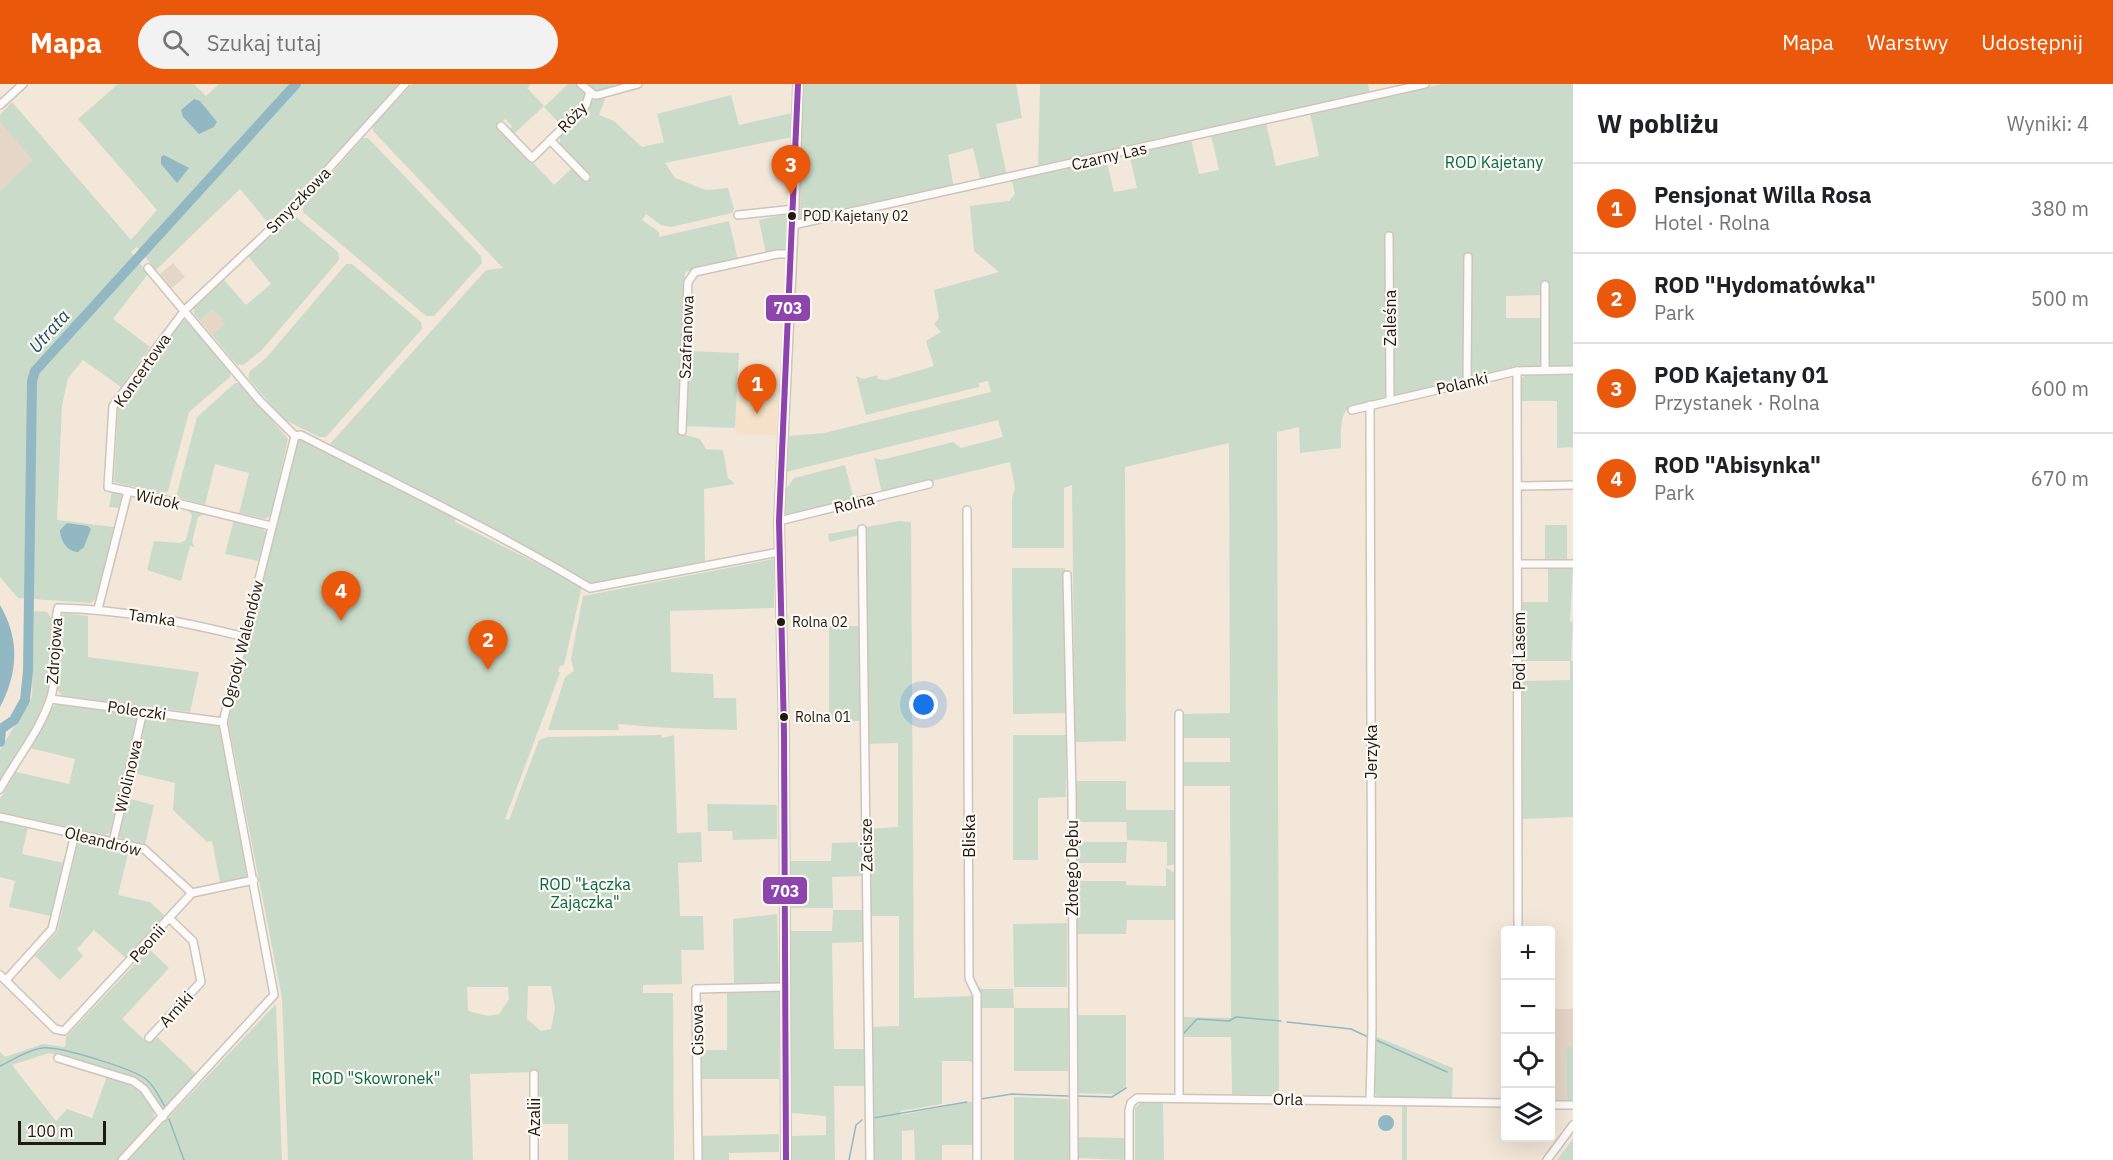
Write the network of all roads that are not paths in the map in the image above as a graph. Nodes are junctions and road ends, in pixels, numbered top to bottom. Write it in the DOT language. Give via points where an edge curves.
graph roads {
  1 [pos="23,84"];
  2 [pos="405,84"];
  3 [pos="581,84"];
  4 [pos="638,84"];
  5 [pos="798,84"];
  6 [pos="1425,84"];
  7 [pos="590,92"];
  8 [pos="0,105"];
  9 [pos="501,126"];
  10 [pos="550,140"];
  11 [pos="586,177"];
  12 [pos="794,209"];
  13 [pos="738,215"];
  14 [pos="793,225"];
  15 [pos="1389,236"];
  16 [pos="791,254"];
  17 [pos="1468,257"];
  18 [pos="148,268"];
  19 [pos="1545,285"];
  20 [pos="185,310"];
  21 [pos="1545,370"];
  22 [pos="1573,370"];
  23 [pos="1517,371"];
  24 [pos="1467,382"];
  25 [pos="1390,399"];
  26 [pos="1370,405"];
  27 [pos="1352,410"];
  28 [pos="682,431"];
  29 [pos="295,436"];
  30 [pos="929,484"];
  31 [pos="1573,485"];
  32 [pos="1518,486"];
  33 [pos="128,492"];
  34 [pos="967,510"];
  35 [pos="779,522"];
  36 [pos="271,526"];
  37 [pos="862,530"];
  38 [pos="779,552"];
  39 [pos="1519,564"];
  40 [pos="1573,564"];
  41 [pos="1067,575"];
  42 [pos="58,608"];
  43 [pos="98,609"];
  44 [pos="245,637"];
  45 [pos="51,699"];
  46 [pos="143,711"];
  47 [pos="1179,714"];
  48 [pos="223,722"];
  49 [pos="0,789"];
  50 [pos="0,817"];
  51 [pos="75,834"];
  52 [pos="112,842"];
  53 [pos="254,880"];
  54 [pos="192,893"];
  55 [pos="169,918"];
  56 [pos="1518,926"];
  57 [pos="3,977"];
  58 [pos="785,987"];
  59 [pos="149,1038"];
  60 [pos="58,1058"];
  61 [pos="534,1074"];
  62 [pos="1179,1098"];
  63 [pos="1370,1100"];
  64 [pos="1501,1103"];
  65 [pos="1555,1105"];
  66 [pos="1573,1106"];
  67 [pos="163,1117"];
  68 [pos="1573,1125"];
  69 [pos="122,1160"];
  70 [pos="534,1160"];
  71 [pos="698,1160"];
  72 [pos="786,1160"];
  73 [pos="870,1160"];
  74 [pos="977,1160"];
  75 [pos="1074,1160"];
  76 [pos="1130,1160"];
  77 [pos="1547,1160"];
  1 -- 8 [label="street"];
  2 -- 20 [label="street, Smyczkowa" via="293,208"];
  3 -- 7 [label="street"];
  4 -- 7 [label="street" via="598,95"];
  5 -- 12 [label="street"];
  6 -- 14 [label="street, Czarny Las"];
  7 -- 10 [label="street, Róży" via="586,105"];
  9 -- 10 [label="street, Róży" via="532,158"];
  10 -- 11 [label="street, Róży"];
  12 -- 13 [label="street"];
  12 -- 14 [label="street"];
  14 -- 16 [label="street"];
  15 -- 25 [label="street, Zaleśna"];
  16 -- 28 [label="street, Szafranowa" via="695,272 691,277"];
  16 -- 35 [label="street"];
  17 -- 24 [label="street"];
  18 -- 20 [label="street"];
  19 -- 21 [label="street"];
  20 -- 29 [label="street"];
  20 -- 33 [label="street, Koncertowa" via="113,406 108,487"];
  21 -- 22 [label="street, Polanki"];
  21 -- 23 [label="street, Polanki"];
  23 -- 24 [label="street, Polanki"];
  23 -- 32 [label="street, Pod Lasem"];
  24 -- 25 [label="street, Polanki"];
  25 -- 26 [label="street, Polanki"];
  26 -- 27 [label="street, Polanki"];
  26 -- 63 [label="street, Jerzyka"];
  29 -- 36 [label="street, Ogrody Walendów"];
  29 -- 38 [label="street" via="301,435 470,521 590,588"];
  30 -- 35 [label="street, Rolna"];
  31 -- 32 [label="street"];
  32 -- 39 [label="street, Pod Lasem"];
  33 -- 36 [label="street, Widok"];
  33 -- 43 [label="street, Widok"];
  34 -- 74 [label="street, Bliska" via="969,978 976,995"];
  35 -- 38 [label="street"];
  36 -- 44 [label="street, Ogrody Walendów"];
  37 -- 73 [label="street, Zacisze"];
  38 -- 58 [label="street"];
  39 -- 40 [label="street"];
  39 -- 56 [label="street, Pod Lasem"];
  41 -- 75 [label="street, Złotego Dębu"];
  42 -- 43 [label="street, Tamka"];
  42 -- 45 [label="street, Zdrojowa"];
  43 -- 44 [label="street, Tamka" via="173,619"];
  44 -- 48 [label="street, Ogrody Walendów"];
  45 -- 46 [label="street, Poleczki"];
  45 -- 49 [label="street, Zdrojowa"];
  46 -- 48 [label="street, Poleczki"];
  46 -- 52 [label="street, Wiolinowa"];
  47 -- 62 [label="street"];
  48 -- 53 [label="street, Ogrody Walendów"];
  50 -- 51 [label="street, Oleandrów"];
  51 -- 52 [label="street, Oleandrów"];
  51 -- 57 [label="street" via="52,929"];
  52 -- 54 [label="street, Oleandrów" via="144,849"];
  53 -- 54 [label="street"];
  53 -- 67 [label="street, Ogrody Walendów" via="274,995"];
  54 -- 55 [label="street, Peonii"];
  55 -- 57 [label="street, Peonii" via="68,1029 55,1029"];
  55 -- 59 [label="street, Arniki" via="193,941 201,982"];
  58 -- 71 [label="street, Cisowa" via="696,989"];
  58 -- 72 [label="street"];
  60 -- 67 [label="street" via="133,1080"];
  61 -- 70 [label="street, Azalii"];
  62 -- 63 [label="street, Orla"];
  62 -- 76 [label="street, Orla" via="1137,1098 1131,1103"];
  63 -- 64 [label="street, Orla"];
  65 -- 66 [label="street"];
  67 -- 69 [label="street, Ogrody Walendów"];
  68 -- 77 [label="street"];
}
